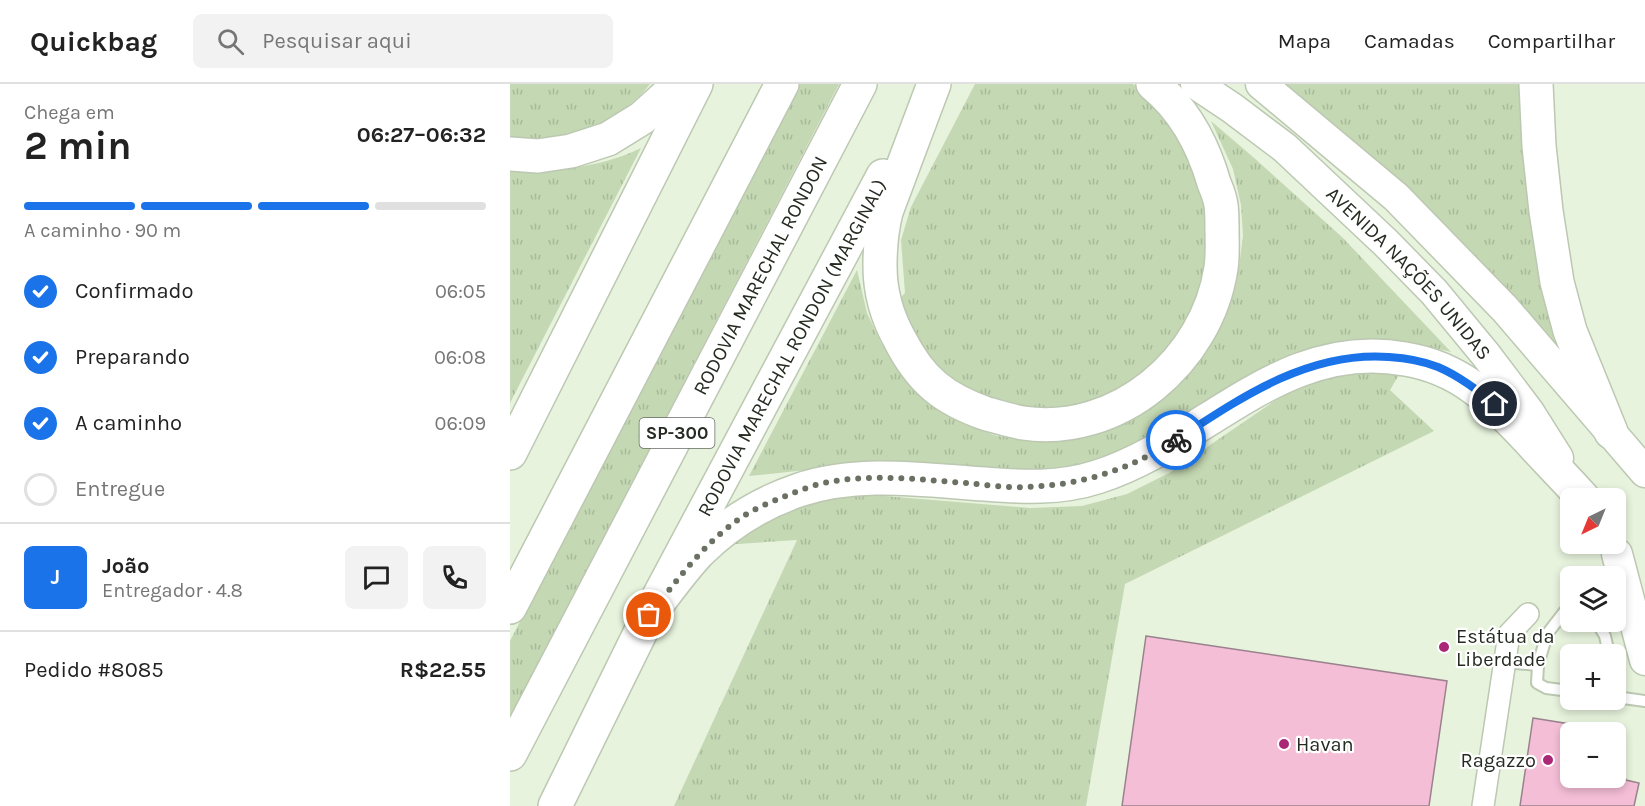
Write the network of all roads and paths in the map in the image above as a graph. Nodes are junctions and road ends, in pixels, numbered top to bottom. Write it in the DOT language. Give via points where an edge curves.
graph roads {
  1 [pos="678,84"];
  2 [pos="696,84"];
  3 [pos="782,84"];
  4 [pos="860,84"];
  5 [pos="933,84"];
  6 [pos="1153,84"];
  7 [pos="1196,84"];
  8 [pos="1261,84"];
  9 [pos="1536,84"];
  10 [pos="510,153"];
  11 [pos="1611,432"];
  12 [pos="510,453"];
  13 [pos="1645,472"];
  14 [pos="1574,488"];
  15 [pos="1577,488"];
  16 [pos="1615,554"];
  17 [pos="1617,554"];
  18 [pos="510,606"];
  19 [pos="1645,609"];
  20 [pos="1528,614"];
  21 [pos="649,615"];
  22 [pos="1560,617"];
  23 [pos="1645,660"];
  24 [pos="1505,662"];
  25 [pos="1538,664"];
  26 [pos="1560,690"];
  27 [pos="1626,697"];
  28 [pos="1645,701"];
  29 [pos="510,754"];
  30 [pos="555,806"];
  31 [pos="1483,806"];
  1 -- 10 [label="highway" via="642,118 608,139 538,156"];
  2 -- 12 [label="highway"];
  3 -- 18 [label="highway, SP-300"];
  4 -- 29 [label="highway, RODOVIA MARECHAL RONDON / SP-300"];
  5 -- 6 [label="highway" via="886,214 880,265 886,311 908,357 922,376 944,394 997,417 1051,424 1103,415 1152,387 1192,343 1216,289 1223,249 1221,206 1208,159 1197,135"];
  5 -- 21 [label="highway, RODOVIA MARECHAL RONDON (MARGINAL)"];
  7 -- 15 [label="main road, AVENIDA NAÇÕES UNIDAS" via="1285,148 1434,292 1528,412"];
  8 -- 11 [label="main road, AVENIDA NAÇÕES UNIDAS" via="1396,197 1505,309"];
  9 -- 11 [label="highway" via="1539,146 1557,282 1570,332"];
  11 -- 13 [label="main road, AVENIDA NAÇÕES UNIDAS"];
  14 -- 21 [label="highway" via="1495,404 1466,382 1437,367 1405,358 1336,360 1301,369 1264,386 1173,442 1095,478 1024,487 871,477 799,490 740,518 717,537 699,553"];
  16 -- 23 [label="main road"];
  17 -- 19 [label="main road"];
  20 -- 24 [label="street" via="1509,634"];
  21 -- 30 [label="highway, RODOVIA MARECHAL RONDON (MARGINAL)"];
  22 -- 25 [label="lane" via="1547,634"];
  24 -- 25 [label="lane"];
  24 -- 31 [label="street"];
  25 -- 26 [label="lane" via="1537,682"];
  27 -- 28 [label="lane"];
}
